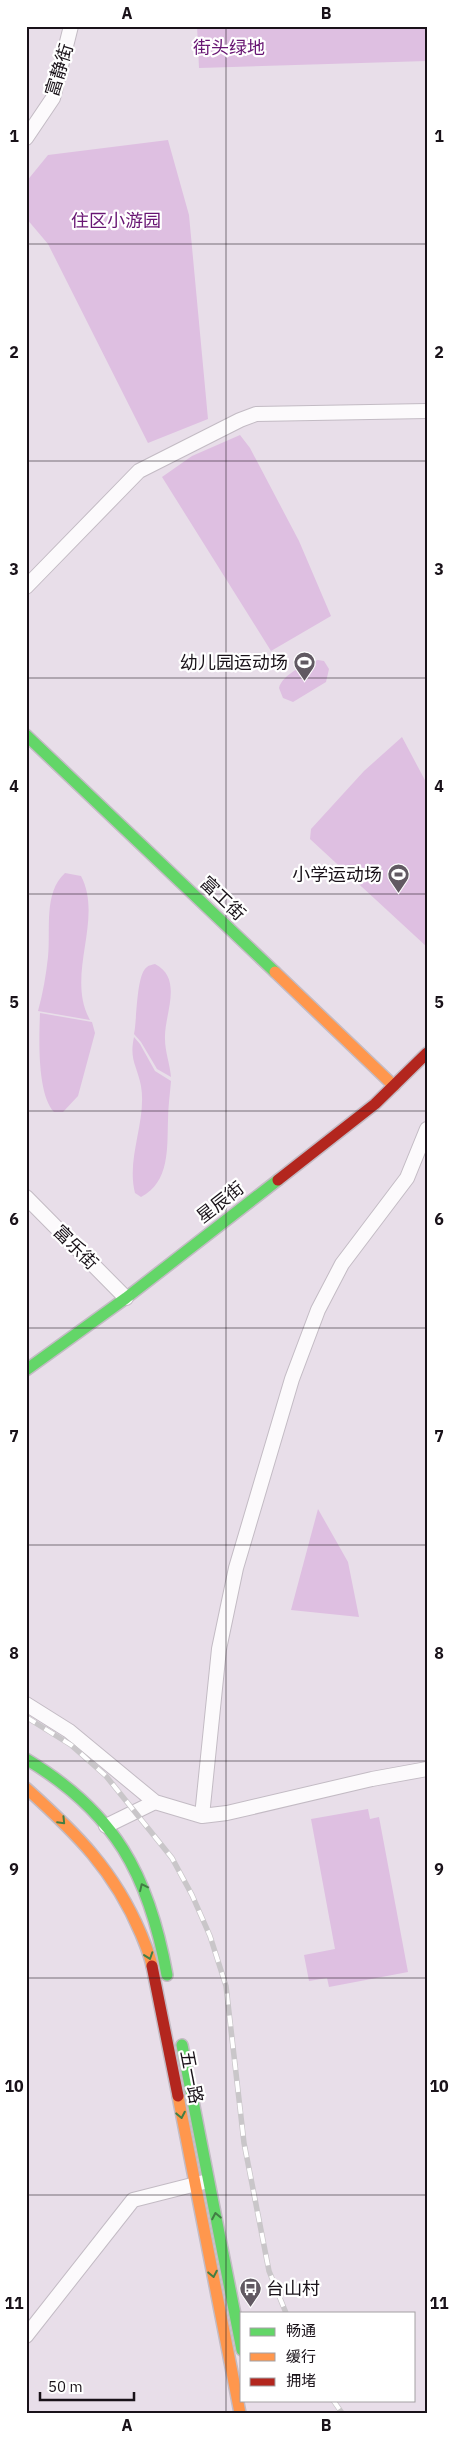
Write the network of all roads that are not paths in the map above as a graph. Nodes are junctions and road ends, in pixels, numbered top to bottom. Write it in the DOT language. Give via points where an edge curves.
graph roads {
  1 [pos="71,26"];
  2 [pos="26,138"];
  3 [pos="427,411"];
  4 [pos="26,587"];
  5 [pos="29,744"];
  6 [pos="427,1053"];
  7 [pos="394,1086"];
  8 [pos="427,1129"];
  9 [pos="26,1197"];
  10 [pos="126,1298"];
  11 [pos="26,1370"];
  12 [pos="26,1704"];
  13 [pos="26,1759"];
  14 [pos="427,1769"];
  15 [pos="26,1788"];
  16 [pos="155,1802"];
  17 [pos="202,1816"];
  18 [pos="106,1826"];
  19 [pos="170,1985"];
  20 [pos="180,2034"];
  21 [pos="209,2180"];
  22 [pos="195,2184"];
  23 [pos="26,2336"];
  24 [pos="240,2340"];
  25 [pos="240,2413"];
  1 -- 2 [label="street, 富静街" via="53,98"];
  3 -- 4 [label="street" via="256,414 240,420 139,471"];
  5 -- 7 [label="main road, 富工街"];
  6 -- 7 [label="main road, 星辰街"];
  7 -- 10 [label="main road, 星辰街"];
  8 -- 17 [label="street" via="407,1178 342,1264 318,1310 292,1379 236,1568 219,1649"];
  9 -- 10 [label="street, 富乐街"];
  10 -- 11 [label="main road, 星辰街"];
  12 -- 16 [label="street" via="68,1731"];
  13 -- 18 [label="main road" via="73,1789"];
  14 -- 17 [label="street"];
  15 -- 22 [label="main road, 五一路, one-way" via="63,1821 106,1868 133,1915 151,1959"];
  16 -- 17 [label="street"];
  16 -- 18 [label="street"];
  19 -- 18 [label="main road, one-way" via="145,1889"];
  20 -- 21 [label="main road, 五一路"];
  21 -- 22 [label="street"];
  24 -- 21 [label="main road, 五一路, one-way"];
  22 -- 23 [label="street" via="133,2200"];
  22 -- 25 [label="main road, 五一路, one-way"];
}
